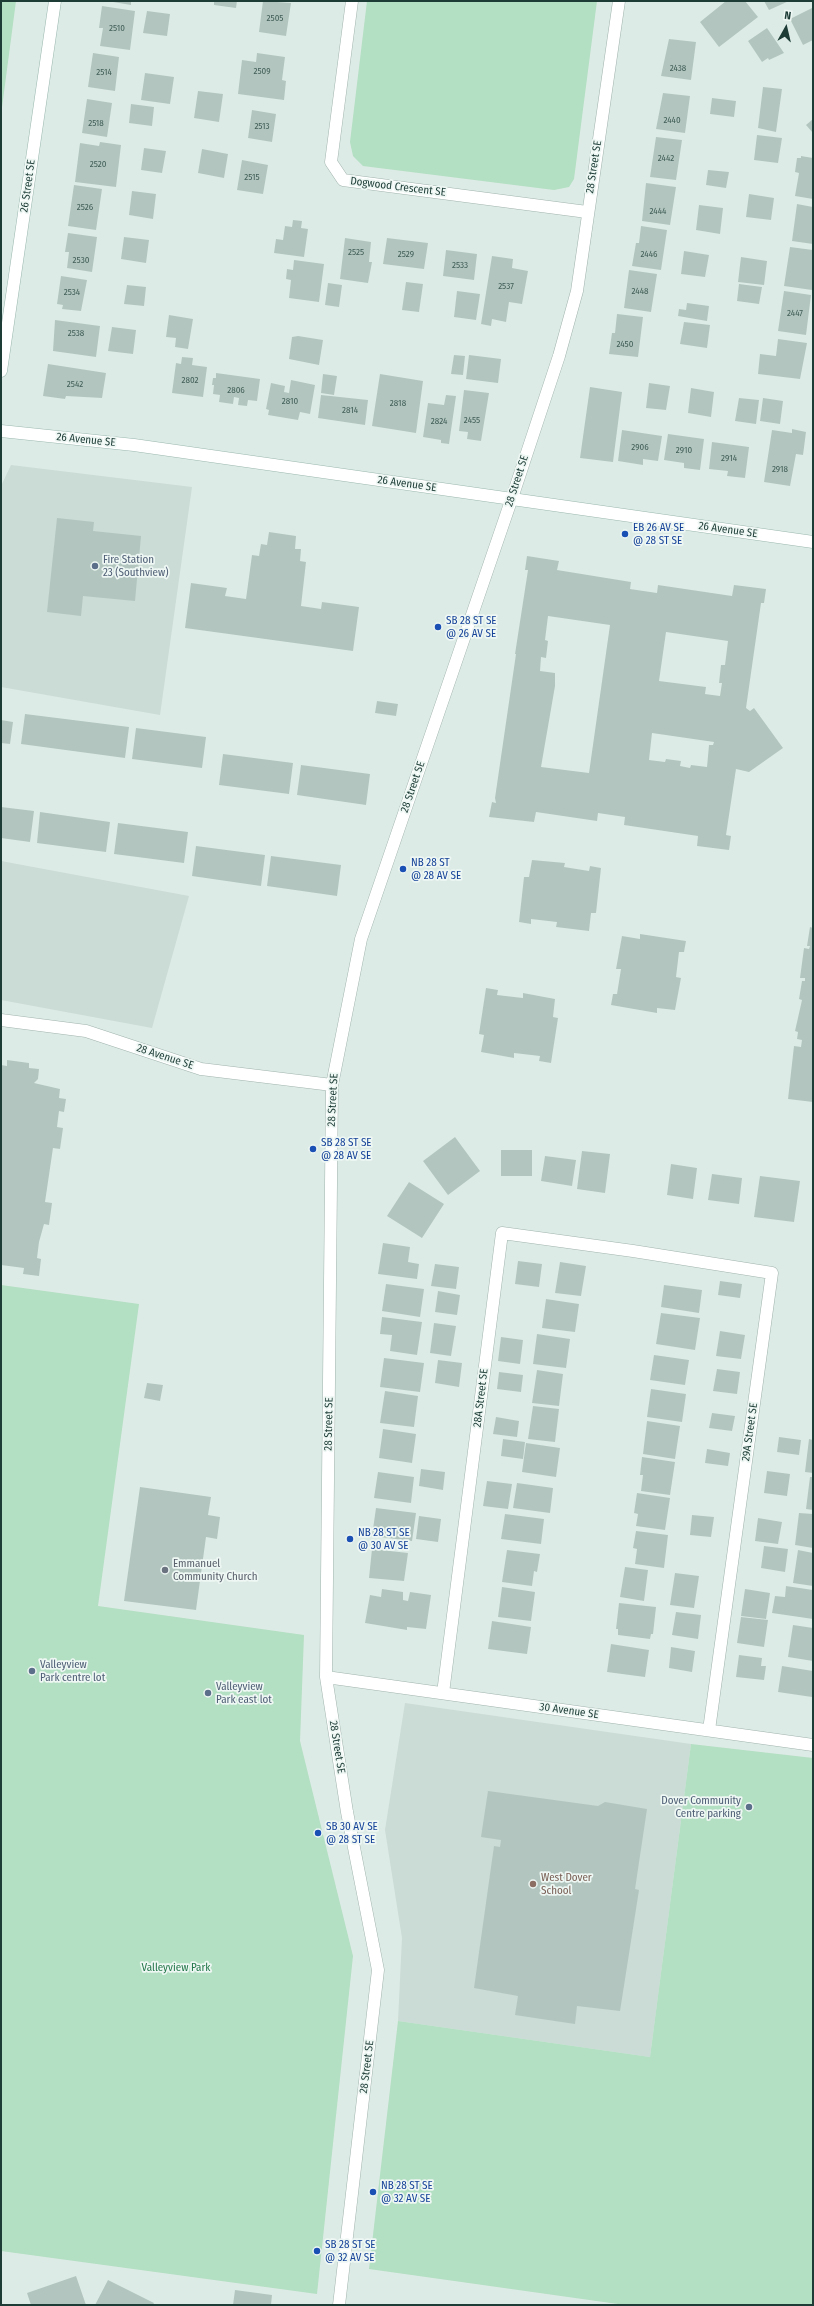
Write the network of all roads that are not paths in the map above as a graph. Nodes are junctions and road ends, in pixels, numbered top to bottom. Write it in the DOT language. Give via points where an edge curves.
graph roads {
  1 [pos="55,1"];
  2 [pos="352,1"];
  3 [pos="619,1"];
  4 [pos="587,212"];
  5 [pos="1,371"];
  6 [pos="1,431"];
  7 [pos="512,498"];
  8 [pos="813,542"];
  9 [pos="1,1020"];
  10 [pos="332,1085"];
  11 [pos="633,1251"];
  12 [pos="326,1677"];
  13 [pos="443,1693"];
  14 [pos="709,1730"];
  15 [pos="813,1745"];
  16 [pos="339,2305"];
  1 -- 5 [label="street, 26 Street SE"];
  2 -- 4 [label="street, Dogwood Crescent SE" via="332,162 343,180"];
  3 -- 4 [label="street, 28 Street SE"];
  4 -- 7 [label="street, 28 Street SE" via="577,291 559,356"];
  6 -- 7 [label="street, 26 Avenue SE" via="134,445"];
  7 -- 8 [label="street, 26 Avenue SE"];
  7 -- 10 [label="street, 28 Street SE" via="361,939"];
  9 -- 10 [label="street, 28 Avenue SE" via="86,1031 201,1069"];
  10 -- 12 [label="street, 28 Street SE"];
  11 -- 13 [label="street, 28A Street SE" via="502,1233"];
  11 -- 14 [label="street, 29A Street SE" via="772,1273"];
  12 -- 13 [label="street, 30 Avenue SE"];
  12 -- 16 [label="street, 28 Street SE" via="347,1812 378,1970"];
  13 -- 14 [label="street, 30 Avenue SE"];
  14 -- 15 [label="street, 30 Avenue SE"];
}
